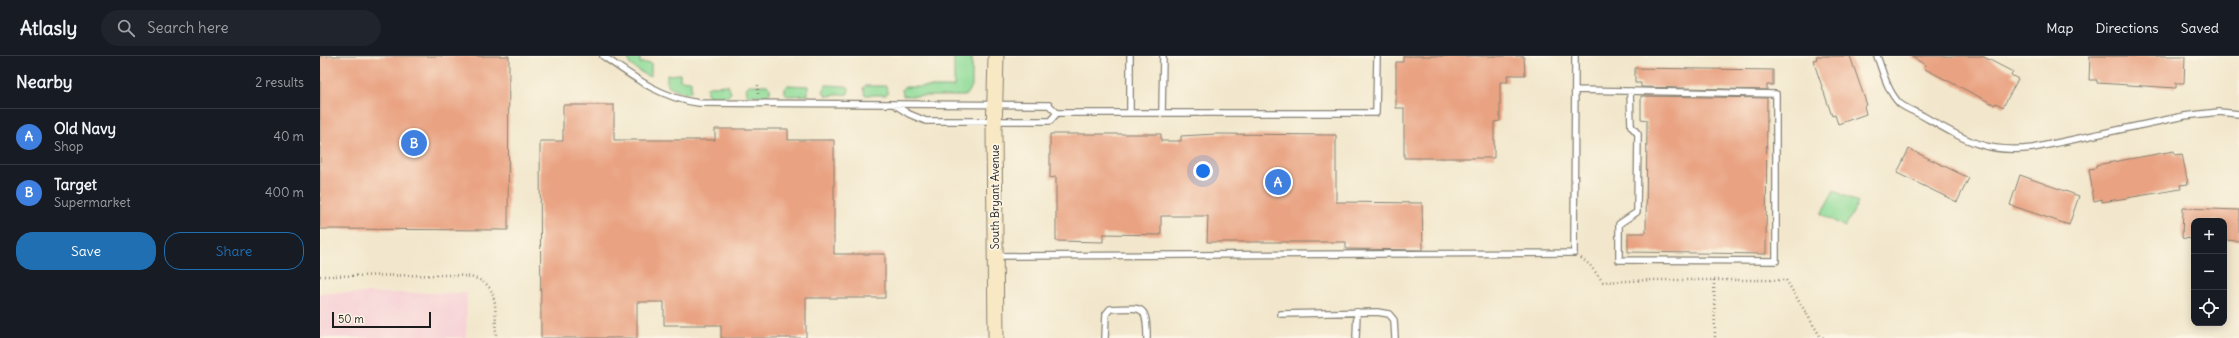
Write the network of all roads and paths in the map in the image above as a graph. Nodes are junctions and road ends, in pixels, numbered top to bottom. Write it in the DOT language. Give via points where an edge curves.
graph roads {
  1 [pos="602,56"];
  2 [pos="996,56"];
  3 [pos="1130,56"];
  4 [pos="1163,56"];
  5 [pos="1377,56"];
  6 [pos="1575,56"];
  7 [pos="1877,56"];
  8 [pos="758,85"];
  9 [pos="1576,90"];
  10 [pos="1630,91"];
  11 [pos="758,96"];
  12 [pos="895,105"];
  13 [pos="996,113"];
  14 [pos="1057,113"];
  15 [pos="1130,113"];
  16 [pos="1162,113"];
  17 [pos="2239,114"];
  18 [pos="1574,253"];
  19 [pos="995,256"];
  20 [pos="320,276"];
  21 [pos="1714,280"];
  22 [pos="1357,312"];
  23 [pos="1281,314"];
  24 [pos="496,338"];
  25 [pos="996,338"];
  26 [pos="1105,338"];
  27 [pos="1147,338"];
  28 [pos="1356,338"];
  29 [pos="1395,338"];
  30 [pos="1714,338"];
  31 [pos="1824,338"];
  1 -- 12 [label="lane" via="645,85 680,101 707,104"];
  2 -- 13 [label="main road, South Bryant Avenue"];
  3 -- 15 [label="lane"];
  4 -- 16 [label="lane"];
  5 -- 16 [label="lane" via="1376,113"];
  6 -- 9 [label="lane"];
  7 -- 17 [label="lane" via="1888,89 1900,104 1968,142 1991,148 2019,150 2184,116 2219,112"];
  8 -- 11 [label="path"];
  9 -- 10 [label="lane"];
  9 -- 18 [label="lane"];
  10 -- 10 [label="lane" via="1776,94 1776,261 1619,260 1619,224 1637,212 1638,134 1631,126"];
  12 -- 13 [label="lane"];
  12 -- 13 [label="lane" via="926,121"];
  13 -- 14 [label="lane" via="1049,105"];
  13 -- 14 [label="lane" via="1050,121"];
  13 -- 19 [label="main road, South Bryant Avenue"];
  14 -- 15 [label="lane"];
  15 -- 16 [label="lane"];
  18 -- 19 [label="lane"];
  18 -- 21 [label="path" via="1590,265 1603,282"];
  19 -- 25 [label="main road, South Bryant Avenue"];
  20 -- 24 [label="path" via="448,274 479,278 494,297"];
  21 -- 30 [label="path"];
  21 -- 31 [label="path" via="1786,280 1820,336"];
  22 -- 23 [label="lane"];
  22 -- 28 [label="lane"];
  22 -- 29 [label="lane" via="1389,314 1394,320"];
  26 -- 27 [label="lane" via="1106,314 1110,309 1139,308 1147,318"];
}
